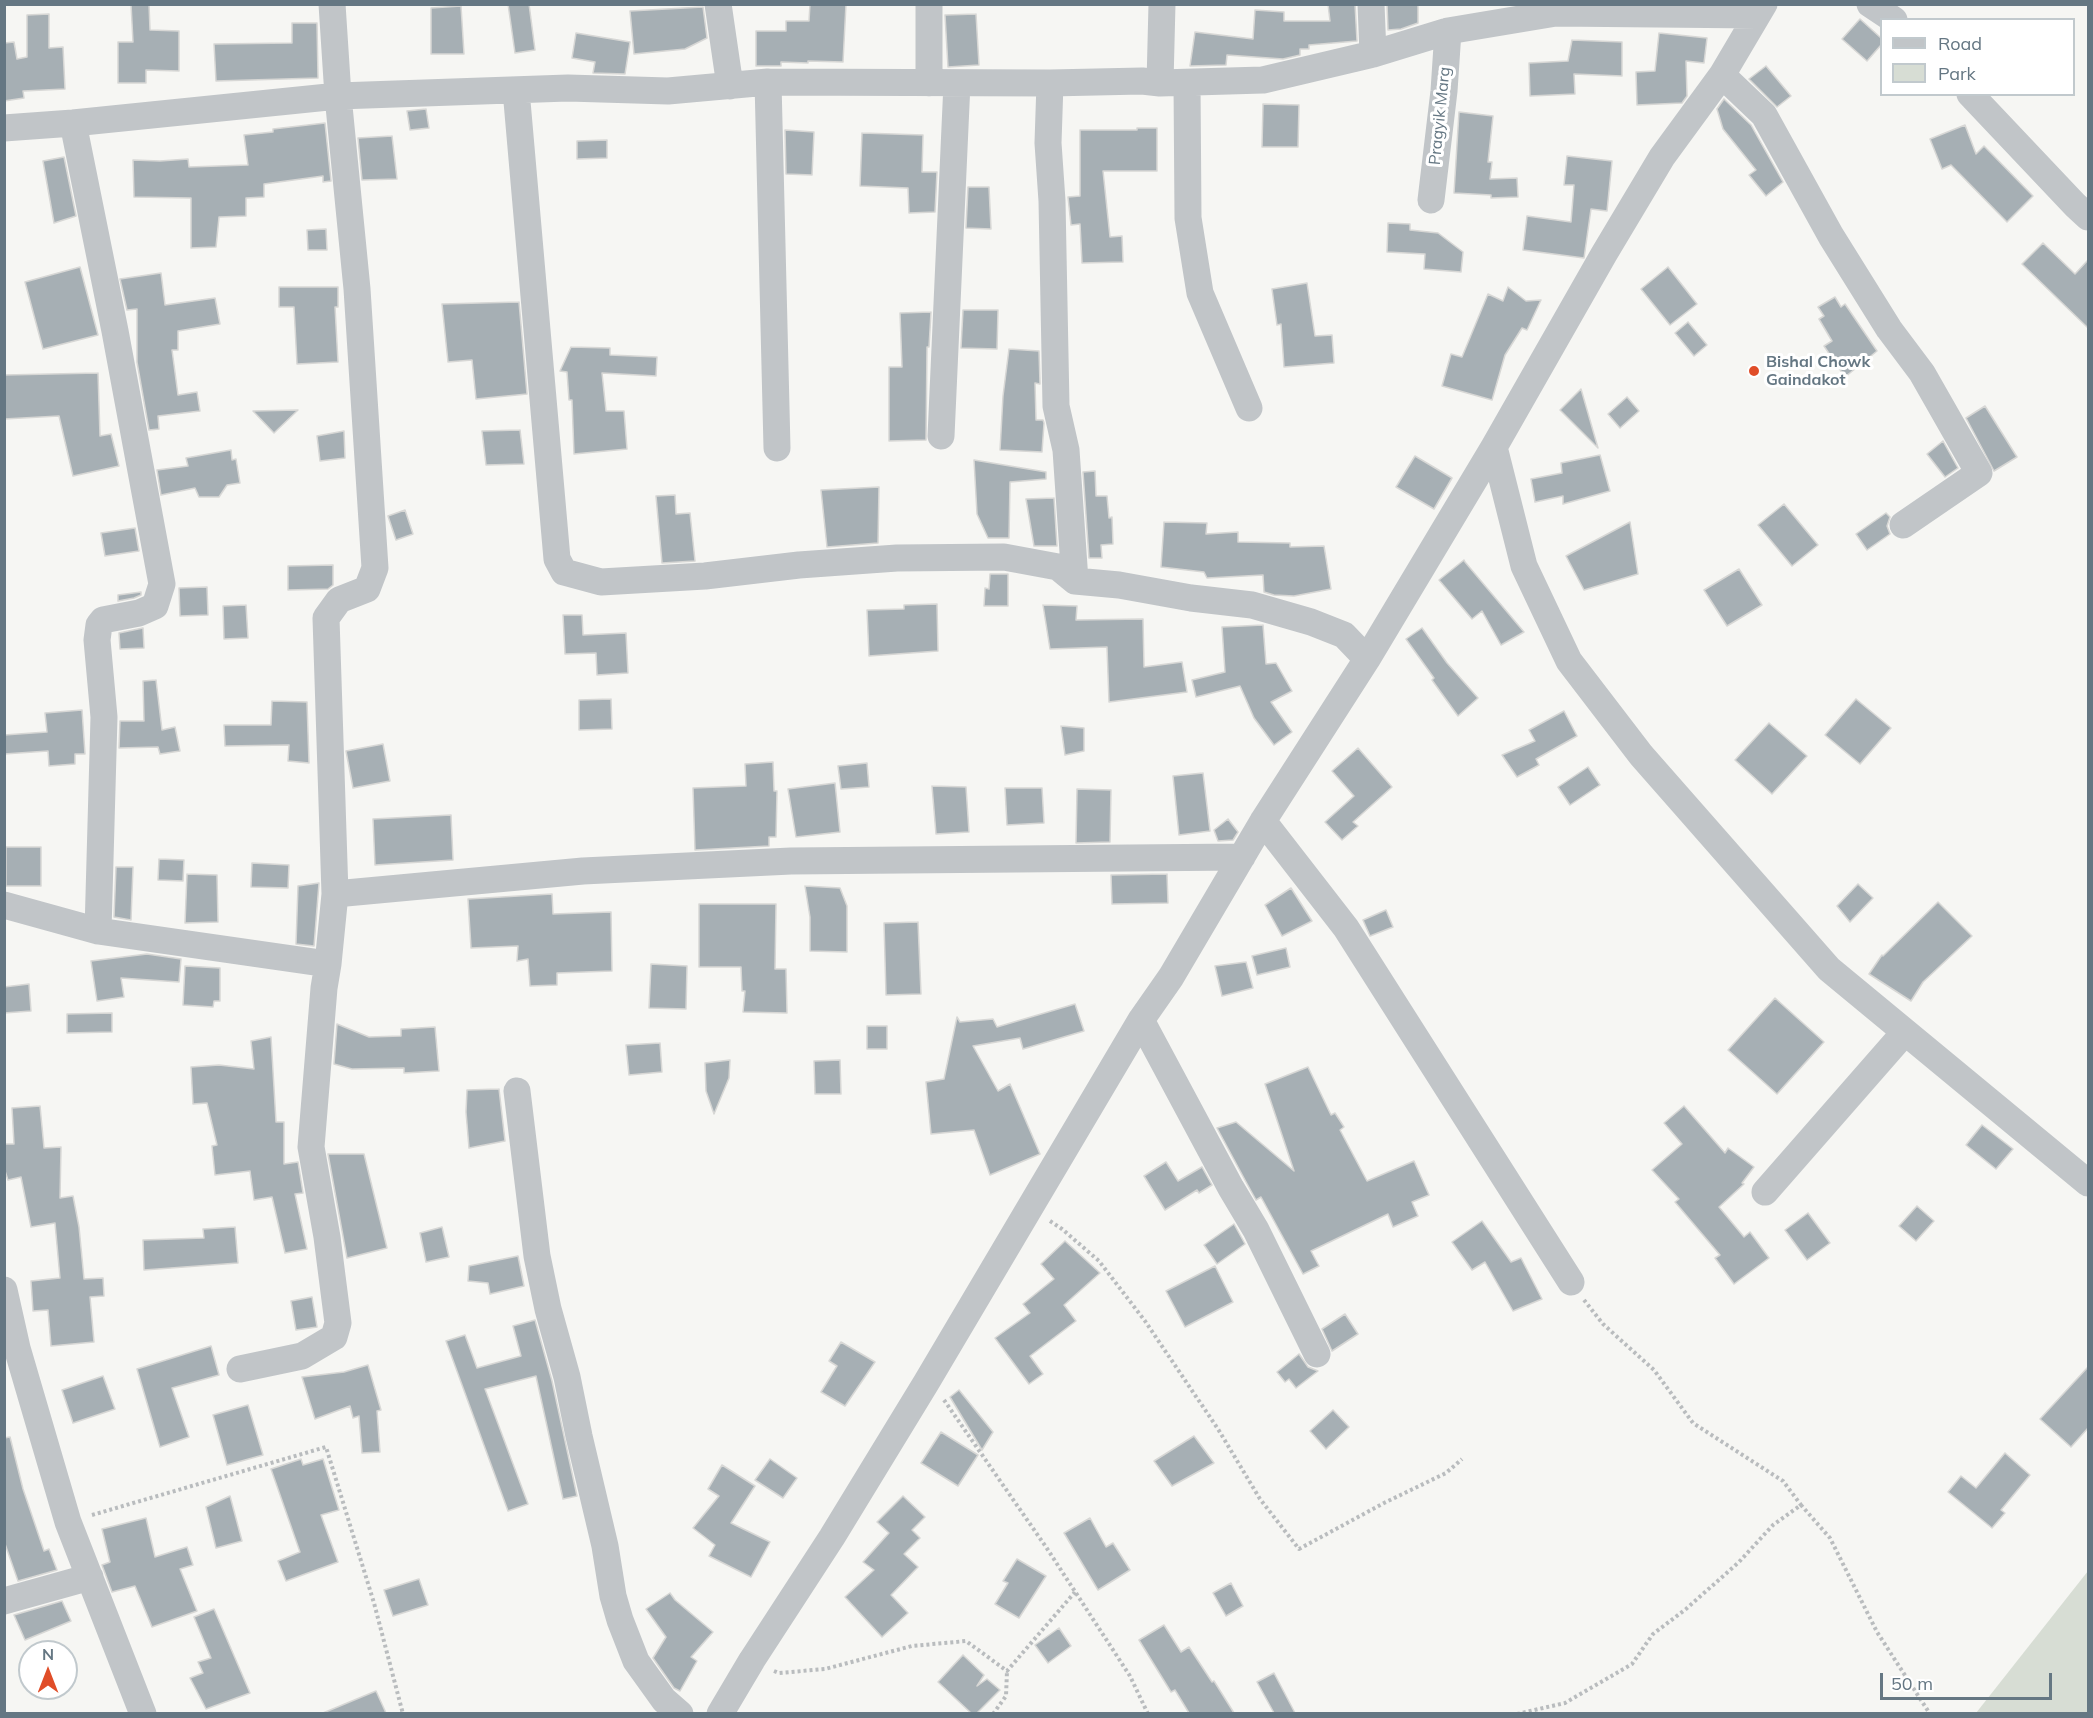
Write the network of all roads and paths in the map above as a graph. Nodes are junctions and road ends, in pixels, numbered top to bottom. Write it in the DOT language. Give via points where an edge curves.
graph roads {
  1 [pos="332,4"];
  2 [pos="718,4"];
  3 [pos="929,4"];
  4 [pos="1162,4"];
  5 [pos="1371,4"];
  6 [pos="1870,4"];
  7 [pos="1761,10"];
  8 [pos="1891,18"];
  9 [pos="1448,31"];
  10 [pos="1373,54"];
  11 [pos="1722,75"];
  12 [pos="768,82"];
  13 [pos="929,83"];
  14 [pos="957,83"];
  15 [pos="1050,83"];
  16 [pos="1160,83"];
  17 [pos="1187,83"];
  18 [pos="730,86"];
  19 [pos="516,90"];
  20 [pos="338,96"];
  21 [pos="1972,96"];
  22 [pos="73,123"];
  23 [pos="4,128"];
  24 [pos="1431,200"];
  25 [pos="2088,217"];
  26 [pos="1249,408"];
  27 [pos="941,436"];
  28 [pos="1494,447"];
  29 [pos="777,448"];
  30 [pos="1903,525"];
  31 [pos="1075,581"];
  32 [pos="1367,659"];
  33 [pos="1263,821"];
  34 [pos="1242,857"];
  35 [pos="334,894"];
  36 [pos="4,905"];
  37 [pos="98,931"];
  38 [pos="328,964"];
  39 [pos="1142,1020"];
  40 [pos="1905,1032"];
  41 [pos="517,1091"];
  42 [pos="2088,1183"];
  43 [pos="1765,1192"];
  44 [pos="1029,1208"];
  45 [pos="1571,1282"];
  46 [pos="4,1290"];
  47 [pos="1317,1354"];
  48 [pos="240,1369"];
  49 [pos="926,1383"];
  50 [pos="1462,1459"];
  51 [pos="1801,1505"];
  52 [pos="68,1522"];
  53 [pos="90,1577"];
  54 [pos="1075,1592"];
  55 [pos="4,1601"];
  56 [pos="752,1660"];
  57 [pos="1007,1671"];
  58 [pos="670,1709"];
  59 [pos="143,1713"];
  60 [pos="403,1713"];
  61 [pos="720,1713"];
  62 [pos="993,1713"];
  63 [pos="1148,1713"];
  64 [pos="1517,1713"];
  65 [pos="1930,1713"];
  1 -- 20 [label="street"];
  2 -- 18 [label="street"];
  3 -- 13 [label="street"];
  4 -- 16 [label="street"];
  5 -- 10 [label="street"];
  6 -- 8 [label="street"];
  7 -- 9 [label="street" via="1556,13"];
  7 -- 11 [label="street"];
  9 -- 10 [label="street"];
  9 -- 24 [label="street, Pragyik Marg"];
  10 -- 17 [label="street" via="1263,80"];
  11 -- 28 [label="street" via="1662,157"];
  11 -- 30 [label="street" via="1764,115 1831,236 1889,329 1922,373 1979,473"];
  12 -- 13 [label="street"];
  12 -- 18 [label="street"];
  12 -- 29 [label="street"];
  13 -- 14 [label="street"];
  14 -- 15 [label="street"];
  14 -- 27 [label="street"];
  15 -- 16 [label="street"];
  15 -- 31 [label="street" via="1048,143 1056,406 1066,450"];
  16 -- 17 [label="street"];
  17 -- 26 [label="street" via="1188,218 1200,293"];
  18 -- 19 [label="street" via="668,91"];
  19 -- 20 [label="street"];
  19 -- 31 [label="street" via="557,559 564,572 601,582 960,556 1004,557 1058,567"];
  20 -- 22 [label="street"];
  20 -- 35 [label="street" via="357,289 375,568 367,588 339,600 326,618"];
  21 -- 25 [label="street"];
  22 -- 23 [label="street"];
  22 -- 37 [label="street" via="162,584 154,606 103,620 99,625 105,717"];
  28 -- 32 [label="street"];
  28 -- 40 [label="street" via="1524,566 1569,661 1641,755 1829,969"];
  31 -- 32 [label="street" via="1252,605 1344,635"];
  32 -- 33 [label="street"];
  33 -- 34 [label="street"];
  33 -- 45 [label="street" via="1346,928"];
  34 -- 35 [label="street" via="791,861 583,871"];
  34 -- 39 [label="street"];
  35 -- 38 [label="street"];
  36 -- 37 [label="street"];
  37 -- 38 [label="street"];
  38 -- 48 [label="street" via="311,1147 338,1323 334,1337 302,1356"];
  39 -- 44 [label="street"];
  39 -- 47 [label="street" via="1256,1230"];
  40 -- 42 [label="street"];
  40 -- 43 [label="street"];
  41 -- 58 [label="street" via="539,1266 605,1546 613,1596 636,1661"];
  44 -- 49 [label="street"];
  44 -- 50 [label="path" via="1062,1229 1099,1261 1176,1363 1260,1499 1299,1549 1446,1473"];
  45 -- 51 [label="path" via="1603,1324 1654,1370 1693,1423 1783,1481"];
  46 -- 52 [label="street"];
  49 -- 54 [label="path" via="942,1398"];
  49 -- 56 [label="street"];
  51 -- 64 [label="path" via="1773,1525 1686,1610 1653,1634 1632,1664 1565,1703"];
  51 -- 65 [label="path" via="1830,1538 1877,1632"];
  52 -- 53 [label="street"];
  52 -- 60 [label="path" via="326,1447"];
  53 -- 55 [label="street"];
  53 -- 59 [label="street"];
  54 -- 57 [label="path"];
  54 -- 63 [label="path" via="1130,1676"];
  56 -- 57 [label="path" via="779,1673 825,1669 912,1646 966,1641"];
  56 -- 61 [label="street"];
  57 -- 62 [label="path" via="1006,1696"];
}
